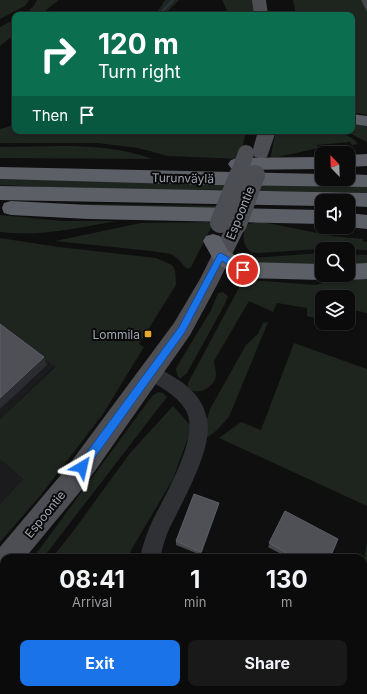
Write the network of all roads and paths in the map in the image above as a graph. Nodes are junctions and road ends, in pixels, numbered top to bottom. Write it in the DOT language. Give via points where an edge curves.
graph roads {
  1 [pos="259,0"];
  2 [pos="269,12"];
  3 [pos="355,119"];
  4 [pos="367,121"];
  5 [pos="252,134"];
  6 [pos="265,134"];
  7 [pos="254,153"];
  8 [pos="367,160"];
  9 [pos="355,161"];
  10 [pos="315,163"];
  11 [pos="0,164"];
  12 [pos="0,173"];
  13 [pos="367,181"];
  14 [pos="0,193"];
  15 [pos="367,200"];
  16 [pos="0,207"];
  17 [pos="315,217"];
  18 [pos="355,221"];
  19 [pos="367,222"];
  20 [pos="223,236"];
  21 [pos="367,271"];
  22 [pos="315,272"];
  23 [pos="355,272"];
  24 [pos="150,372"];
  25 [pos="11,554"];
  26 [pos="151,554"];
  1 -- 2 [label="main road"];
  3 -- 4 [label="highway"];
  5 -- 7 [label="main road, Espoontie"];
  6 -- 7 [label="main road, Espoontie"];
  7 -- 20 [label="main road, Espoontie, bridge" via="251,187"];
  8 -- 9 [label="highway"];
  10 -- 11 [label="highway"];
  12 -- 13 [label="highway, Turunväylä"];
  14 -- 15 [label="highway, Turunväylä"];
  16 -- 17 [label="highway"];
  18 -- 19 [label="highway"];
  20 -- 22 [label="highway" via="243,270"];
  20 -- 24 [label="main road, Espoontie" via="182,329"];
  21 -- 23 [label="highway"];
  24 -- 25 [label="main road, Espoontie" via="74,479"];
  24 -- 26 [label="street" via="180,392 195,407 199,418 194,454 157,535"];
}
